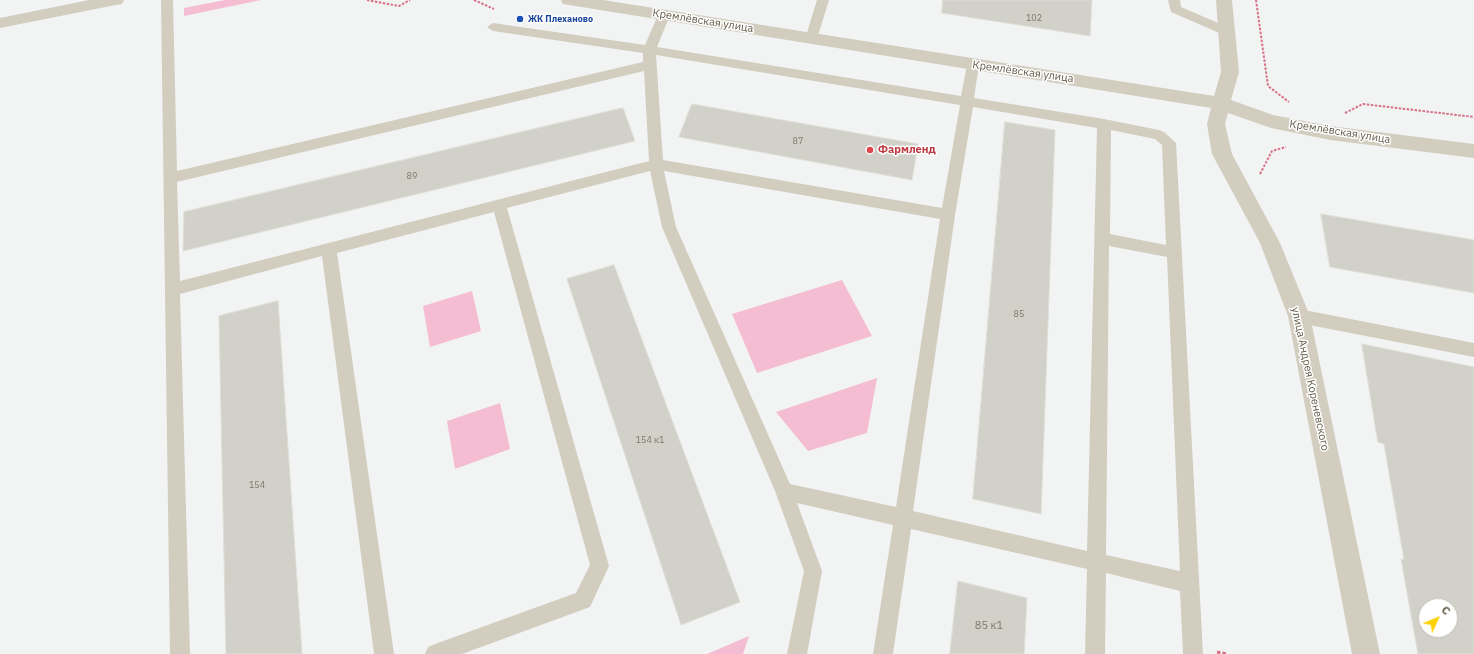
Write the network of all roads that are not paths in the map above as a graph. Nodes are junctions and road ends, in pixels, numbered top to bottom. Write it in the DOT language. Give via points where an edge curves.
graph roads {
  1 [pos="116,0"];
  2 [pos="167,0"];
  3 [pos="569,0"];
  4 [pos="824,0"];
  5 [pos="1174,0"];
  6 [pos="1224,0"];
  7 [pos="664,15"];
  8 [pos="0,23"];
  9 [pos="493,27"];
  10 [pos="1228,32"];
  11 [pos="810,39"];
  12 [pos="650,58"];
  13 [pos="973,65"];
  14 [pos="967,101"];
  15 [pos="1222,104"];
  16 [pos="1104,124"];
  17 [pos="1474,151"];
  18 [pos="656,164"];
  19 [pos="170,178"];
  20 [pos="499,204"];
  21 [pos="948,215"];
  22 [pos="1102,238"];
  23 [pos="329,249"];
  24 [pos="1174,252"];
  25 [pos="172,289"];
  26 [pos="1299,316"];
  27 [pos="1474,350"];
  28 [pos="784,491"];
  29 [pos="902,516"];
  30 [pos="1096,561"];
  31 [pos="1189,583"];
  32 [pos="180,654"];
  33 [pos="384,654"];
  34 [pos="435,654"];
  35 [pos="796,654"];
  36 [pos="882,654"];
  37 [pos="1095,654"];
  38 [pos="1192,654"];
  39 [pos="1366,654"];
  1 -- 8 [label="street"];
  2 -- 19 [label="lane"];
  3 -- 7 [label="street, Кремлёвская улица"];
  4 -- 11 [label="lane"];
  5 -- 10 [label="lane" via="1175,9"];
  6 -- 10 [label="street, улица Андрея Кореневского"];
  7 -- 11 [label="street, Кремлёвская улица"];
  7 -- 12 [label="lane"];
  9 -- 12 [label="lane"];
  10 -- 15 [label="street, улица Андрея Кореневского" via="1230,72"];
  11 -- 13 [label="street, Кремлёвская улица"];
  12 -- 14 [label="lane"];
  12 -- 18 [label="lane"];
  12 -- 19 [label="lane"];
  13 -- 14 [label="lane"];
  13 -- 15 [label="street, Кремлёвская улица"];
  14 -- 16 [label="lane"];
  14 -- 21 [label="lane"];
  15 -- 17 [label="street, Кремлёвская улица" via="1271,121 1330,133"];
  15 -- 26 [label="street, улица Андрея Кореневского" via="1216,124 1222,154 1270,243"];
  16 -- 22 [label="lane"];
  16 -- 24 [label="lane" via="1159,135 1169,142"];
  18 -- 20 [label="lane"];
  18 -- 21 [label="lane"];
  18 -- 28 [label="lane" via="669,227"];
  19 -- 25 [label="lane"];
  20 -- 23 [label="lane"];
  20 -- 34 [label="lane" via="600,566 583,600"];
  21 -- 29 [label="lane"];
  22 -- 24 [label="lane"];
  22 -- 30 [label="lane"];
  23 -- 25 [label="lane"];
  23 -- 33 [label="lane"];
  24 -- 31 [label="lane"];
  25 -- 32 [label="lane"];
  26 -- 27 [label="lane"];
  26 -- 39 [label="street, улица Андрея Кореневского"];
  28 -- 29 [label="lane"];
  28 -- 35 [label="lane" via="813,571"];
  29 -- 30 [label="lane"];
  29 -- 36 [label="lane"];
  30 -- 31 [label="lane"];
  30 -- 37 [label="lane"];
  31 -- 38 [label="lane"];
}
